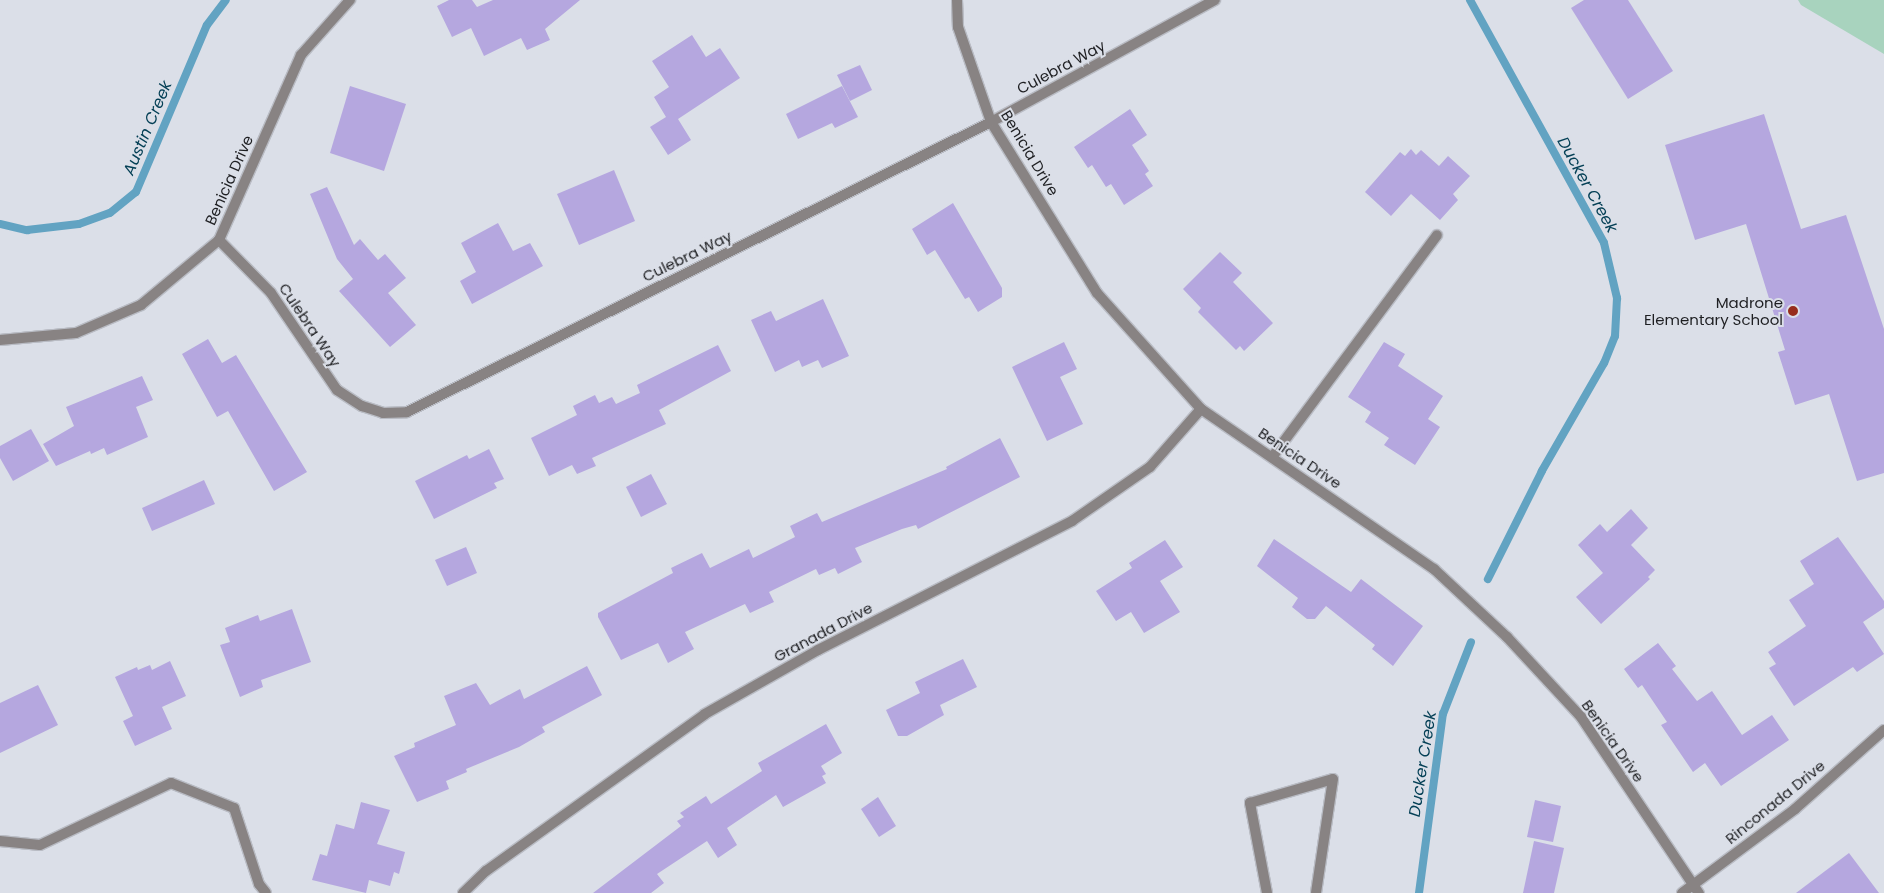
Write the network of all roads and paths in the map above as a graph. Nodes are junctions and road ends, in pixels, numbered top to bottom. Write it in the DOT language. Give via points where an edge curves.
graph roads {
  1 [pos="350,0"];
  2 [pos="957,0"];
  3 [pos="1215,0"];
  4 [pos="992,122"];
  5 [pos="1437,235"];
  6 [pos="220,240"];
  7 [pos="0,340"];
  8 [pos="1201,409"];
  9 [pos="1273,456"];
  10 [pos="1884,730"];
  11 [pos="0,841"];
  12 [pos="1696,889"];
  13 [pos="266,893"];
  14 [pos="463,893"];
  15 [pos="1267,893"];
  16 [pos="1316,893"];
  17 [pos="1682,893"];
  1 -- 6 [label="street, Benicia Drive" via="301,55"];
  2 -- 4 [label="street, Benicia Drive" via="958,27"];
  3 -- 4 [label="street, Culebra Way"];
  4 -- 6 [label="street, Culebra Way" via="407,412 383,413 362,406 337,390 271,293"];
  4 -- 8 [label="street, Benicia Drive" via="1097,293"];
  5 -- 9 [label="street"];
  6 -- 7 [label="street, Benicia Drive" via="141,305 76,333"];
  8 -- 9 [label="street, Benicia Drive"];
  8 -- 14 [label="street, Granada Drive" via="1150,468 1072,521 818,650 705,714 486,871"];
  9 -- 12 [label="street, Benicia Drive" via="1434,569 1507,637 1581,717"];
  10 -- 12 [label="street, Rinconada Drive" via="1795,809"];
  11 -- 13 [label="street" via="40,845 171,783 234,808 259,884"];
  12 -- 17 [label="street, Rinconada Drive"];
  15 -- 16 [label="street" via="1250,803 1333,779"];
}
